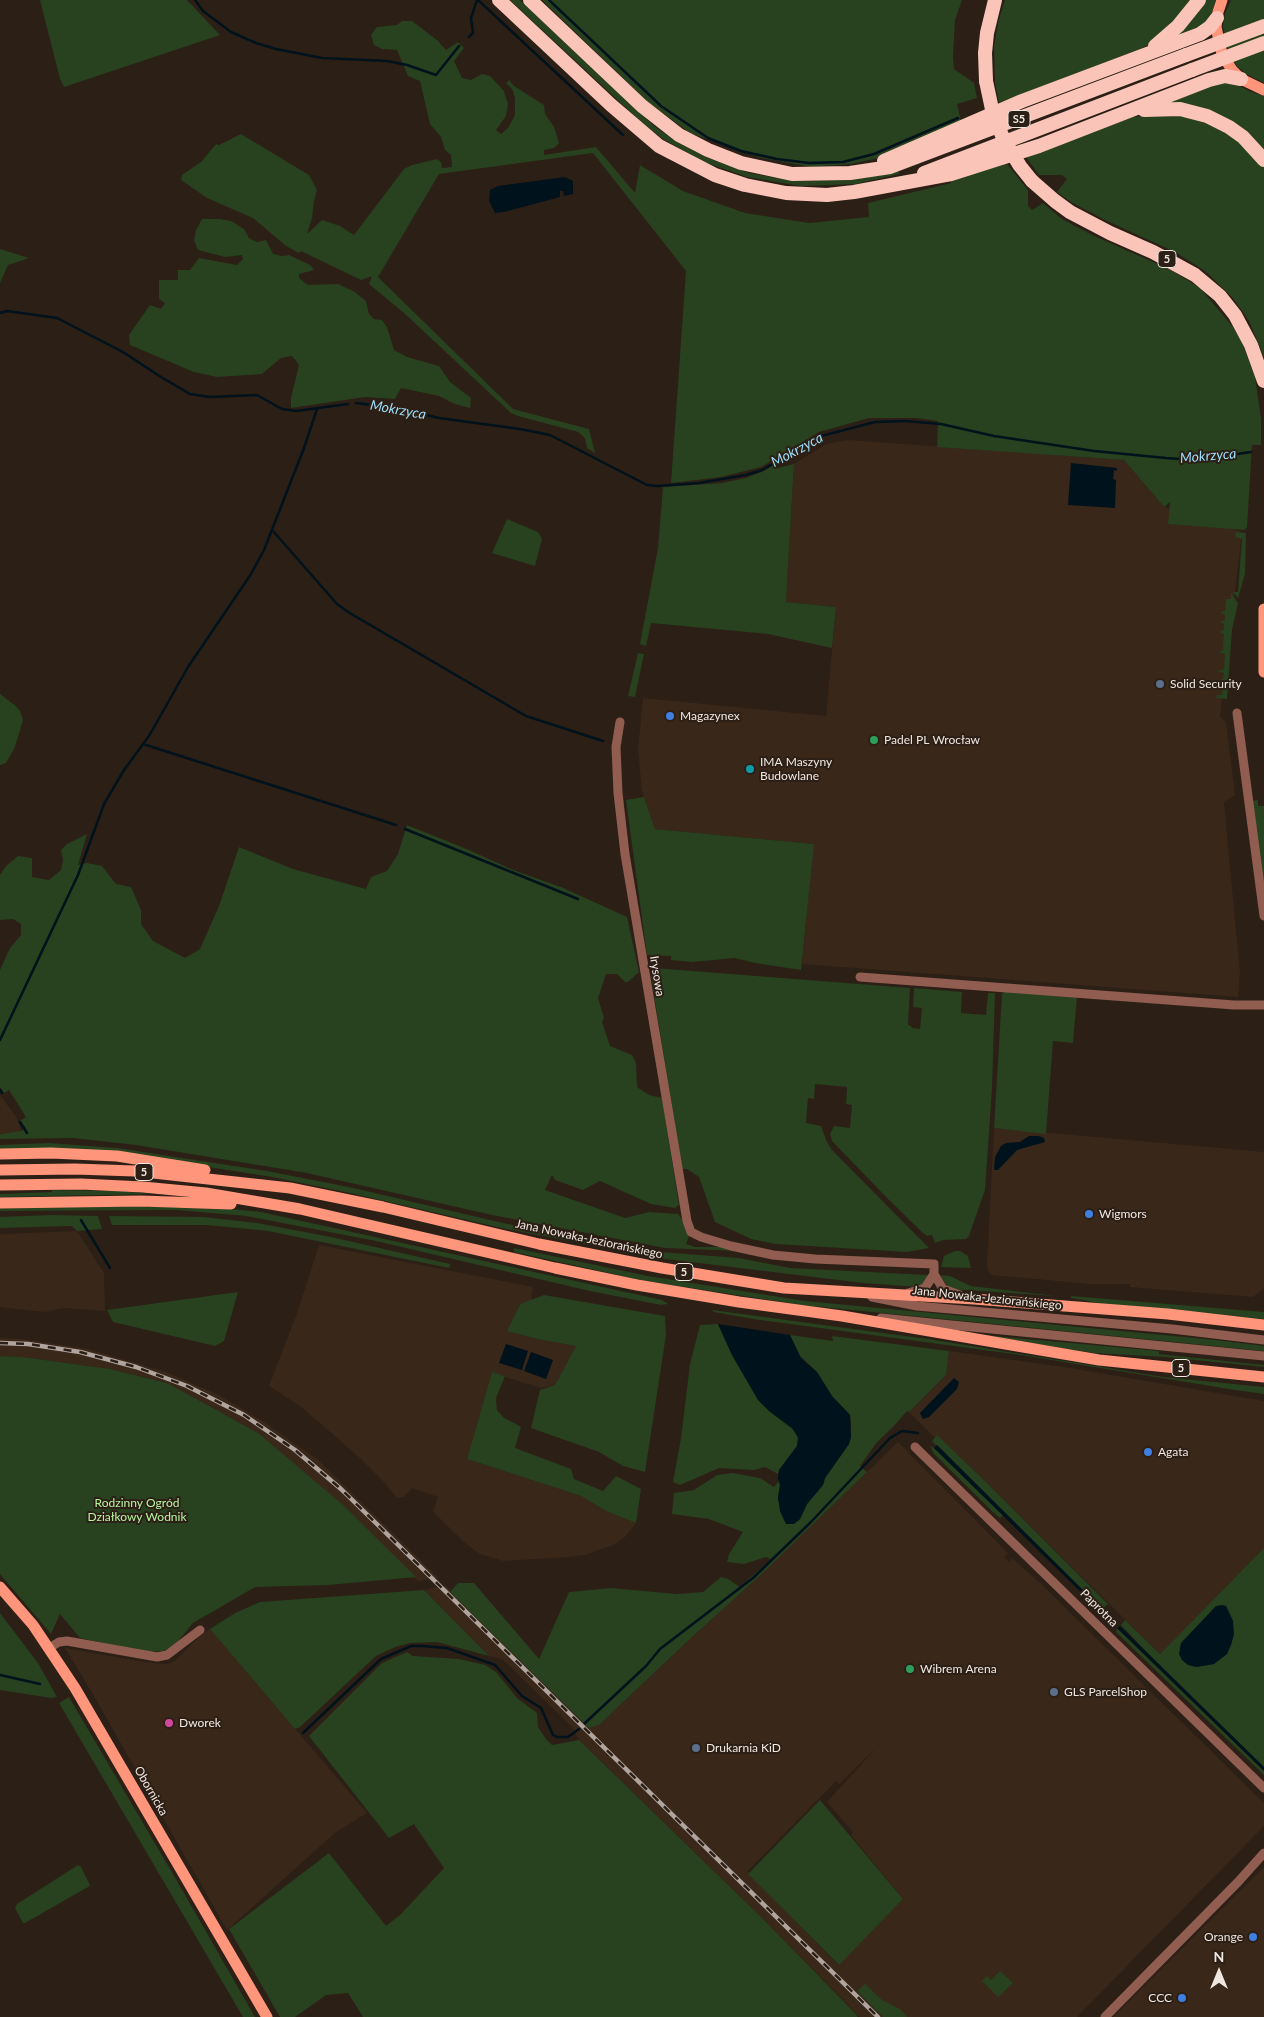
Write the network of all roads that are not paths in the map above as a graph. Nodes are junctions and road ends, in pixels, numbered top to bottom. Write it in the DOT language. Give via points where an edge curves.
graph roads {
  1 [pos="499,0"];
  2 [pos="530,0"];
  3 [pos="995,0"];
  4 [pos="1199,0"];
  5 [pos="1222,0"];
  6 [pos="1217,18"];
  7 [pos="1264,26"];
  8 [pos="1264,43"];
  9 [pos="1141,55"];
  10 [pos="1241,79"];
  11 [pos="1264,90"];
  12 [pos="1128,112"];
  13 [pos="1264,160"];
  14 [pos="850,172"];
  15 [pos="893,186"];
  16 [pos="1264,381"];
  17 [pos="1264,608"];
  18 [pos="1264,672"];
  19 [pos="1238,712"];
  20 [pos="620,722"];
  21 [pos="1264,916"];
  22 [pos="860,977"];
  23 [pos="1264,1005"];
  24 [pos="0,1154"];
  25 [pos="0,1170"];
  26 [pos="0,1185"];
  27 [pos="287,1188"];
  28 [pos="0,1203"];
  29 [pos="272,1204"];
  30 [pos="934,1274"];
  31 [pos="862,1294"];
  32 [pos="901,1296"];
  33 [pos="974,1299"];
  34 [pos="842,1316"];
  35 [pos="1264,1325"];
  36 [pos="1264,1340"];
  37 [pos="1264,1356"];
  38 [pos="1264,1377"];
  39 [pos="915,1447"];
  40 [pos="0,1587"];
  41 [pos="200,1630"];
  42 [pos="49,1648"];
  43 [pos="1264,1788"];
  44 [pos="1264,1853"];
  45 [pos="267,2017"];
  46 [pos="1105,2017"];
  1 -- 15 [label="highway" via="640,132 701,169 745,185 793,194 827,195"];
  2 -- 14 [label="highway" via="642,106 696,145 736,161 772,170 804,174"];
  3 -- 16 [label="highway, 5, bridge" via="987,33 986,81 993,114 1020,166 1032,181 1070,212 1195,275 1220,296 1235,315 1251,345"];
  4 -- 9 [label="highway" via="1178,26"];
  5 -- 6 [label="main road"];
  6 -- 9 [label="highway" via="1200,34"];
  6 -- 10 [label="main road" via="1216,36 1222,54"];
  7 -- 14 [label="highway, S5, bridge" via="911,161"];
  8 -- 15 [label="highway, S5, bridge"];
  9 -- 14 [label="highway" via="989,114 878,164"];
  10 -- 11 [label="main road"];
  10 -- 12 [label="highway" via="1216,77"];
  12 -- 13 [label="highway" via="1168,109 1207,116 1229,126"];
  12 -- 15 [label="highway" via="972,169"];
  17 -- 18 [label="main road"];
  19 -- 21 [label="street"];
  20 -- 30 [label="street, Irysowa" via="616,747 625,854 690,1232 731,1246 773,1255 934,1264"];
  22 -- 23 [label="street"];
  24 -- 27 [label="main road" via="117,1156 238,1176"];
  25 -- 27 [label="main road, Jana Nowaka-Jeziorańskiego / 5" via="75,1168 135,1171"];
  26 -- 29 [label="main road, 5" via="143,1187"];
  27 -- 31 [label="main road, Jana Nowaka-Jeziorańskiego / 5" via="662,1268 784,1288"];
  28 -- 29 [label="main road"];
  29 -- 34 [label="main road, 5" via="637,1285"];
  30 -- 32 [label="street" via="925,1288"];
  30 -- 33 [label="street" via="943,1289"];
  31 -- 32 [label="main road, 5"];
  31 -- 36 [label="street, Jana Nowaka-Jeziorańskiego" via="917,1306"];
  32 -- 33 [label="main road, 5"];
  33 -- 35 [label="main road, 5"];
  34 -- 37 [label="street"];
  34 -- 38 [label="main road, 5" via="1099,1360"];
  39 -- 43 [label="street, Paprotna"];
  40 -- 42 [label="main road, Obornicka"];
  41 -- 42 [label="street" via="167,1656 67,1641"];
  42 -- 45 [label="main road, Obornicka"];
  44 -- 46 [label="street"];
}
